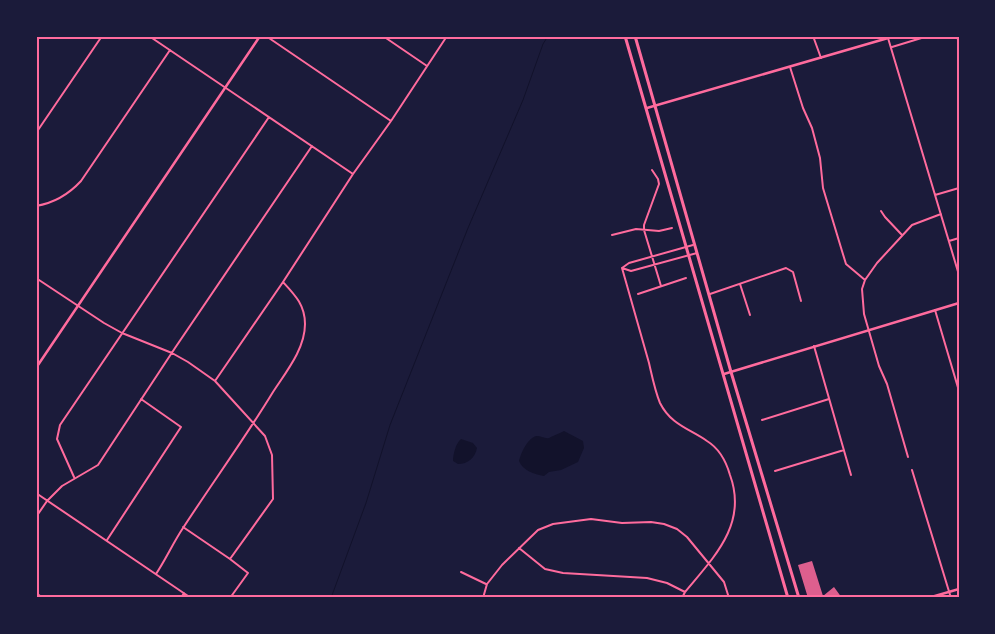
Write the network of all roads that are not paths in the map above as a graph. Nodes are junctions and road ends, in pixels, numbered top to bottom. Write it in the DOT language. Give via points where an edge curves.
graph roads {
  1 [pos="102,36"];
  2 [pos="149,36"];
  3 [pos="260,36"];
  4 [pos="266,36"];
  5 [pos="447,36"];
  6 [pos="625,36"];
  7 [pos="635,36"];
  8 [pos="814,36"];
  9 [pos="896,36"];
  10 [pos="928,36"];
  11 [pos="952,36"];
  12 [pos="385,37"];
  13 [pos="888,38"];
  14 [pos="959,38"];
  15 [pos="891,47"];
  16 [pos="170,50"];
  17 [pos="821,58"];
  18 [pos="427,66"];
  19 [pos="790,67"];
  20 [pos="226,88"];
  21 [pos="655,106"];
  22 [pos="647,108"];
  23 [pos="269,117"];
  24 [pos="391,122"];
  25 [pos="36,133"];
  26 [pos="312,146"];
  27 [pos="652,170"];
  28 [pos="353,174"];
  29 [pos="959,188"];
  30 [pos="935,195"];
  31 [pos="36,206"];
  32 [pos="881,211"];
  33 [pos="941,214"];
  34 [pos="672,228"];
  35 [pos="644,230"];
  36 [pos="612,235"];
  37 [pos="902,235"];
  38 [pos="959,238"];
  39 [pos="949,241"];
  40 [pos="695,244"];
  41 [pos="687,246"];
  42 [pos="698,253"];
  43 [pos="690,255"];
  44 [pos="652,256"];
  45 [pos="655,265"];
  46 [pos="622,268"];
  47 [pos="959,275"];
  48 [pos="36,278"];
  49 [pos="686,278"];
  50 [pos="865,280"];
  51 [pos="283,282"];
  52 [pos="740,284"];
  53 [pos="661,286"];
  54 [pos="638,294"];
  55 [pos="710,294"];
  56 [pos="801,301"];
  57 [pos="959,303"];
  58 [pos="78,307"];
  59 [pos="935,310"];
  60 [pos="750,315"];
  61 [pos="869,329"];
  62 [pos="122,333"];
  63 [pos="814,346"];
  64 [pos="172,353"];
  65 [pos="36,368"];
  66 [pos="731,372"];
  67 [pos="724,374"];
  68 [pos="215,381"];
  69 [pos="959,391"];
  70 [pos="140,400"];
  71 [pos="829,400"];
  72 [pos="762,420"];
  73 [pos="254,424"];
  74 [pos="844,450"];
  75 [pos="908,457"];
  76 [pos="912,470"];
  77 [pos="775,471"];
  78 [pos="851,475"];
  79 [pos="74,477"];
  80 [pos="36,493"];
  81 [pos="47,501"];
  82 [pos="36,517"];
  83 [pos="183,527"];
  84 [pos="107,540"];
  85 [pos="519,548"];
  86 [pos="230,559"];
  87 [pos="709,563"];
  88 [pos="461,572"];
  89 [pos="156,574"];
  90 [pos="487,584"];
  91 [pos="959,589"];
  92 [pos="685,592"];
  93 [pos="949,592"];
  94 [pos="36,593"];
  95 [pos="184,593"];
  96 [pos="44,598"];
  97 [pos="181,598"];
  98 [pos="191,598"];
  99 [pos="230,598"];
  100 [pos="483,598"];
  101 [pos="682,598"];
  102 [pos="729,598"];
  103 [pos="788,598"];
  104 [pos="799,598"];
  105 [pos="928,598"];
  106 [pos="951,598"];
  1 -- 25 [label="street"];
  2 -- 16 [label="street"];
  3 -- 20 [label="street"];
  4 -- 24 [label="street"];
  5 -- 18 [label="street"];
  6 -- 22 [label="main road"];
  7 -- 21 [label="main road"];
  8 -- 17 [label="street"];
  9 -- 13 [label="street"];
  10 -- 15 [label="street"];
  11 -- 14 [label="street"];
  12 -- 18 [label="street"];
  13 -- 15 [label="street"];
  13 -- 17 [label="street"];
  15 -- 30 [label="street"];
  16 -- 20 [label="street"];
  16 -- 31 [label="street" via="81,181 62,197"];
  17 -- 19 [label="street"];
  18 -- 24 [label="street"];
  19 -- 21 [label="street"];
  19 -- 50 [label="street" via="812,128 824,188 846,264"];
  20 -- 23 [label="street"];
  20 -- 58 [label="street"];
  21 -- 22 [label="street"];
  21 -- 40 [label="main road"];
  22 -- 41 [label="main road"];
  23 -- 26 [label="street"];
  23 -- 62 [label="street"];
  24 -- 28 [label="street"];
  26 -- 28 [label="street"];
  26 -- 64 [label="street"];
  27 -- 35 [label="street" via="660,184"];
  28 -- 51 [label="street"];
  29 -- 30 [label="street"];
  30 -- 33 [label="street"];
  32 -- 37 [label="street"];
  33 -- 37 [label="street" via="912,225"];
  33 -- 39 [label="street"];
  34 -- 35 [label="street" via="659,232"];
  35 -- 36 [label="street"];
  35 -- 44 [label="street"];
  37 -- 50 [label="street"];
  38 -- 39 [label="street"];
  39 -- 47 [label="street"];
  40 -- 41 [label="street"];
  40 -- 42 [label="main road"];
  41 -- 43 [label="main road"];
  41 -- 44 [label="street"];
  42 -- 43 [label="street"];
  42 -- 55 [label="main road"];
  43 -- 45 [label="street"];
  43 -- 67 [label="main road"];
  44 -- 45 [label="street"];
  44 -- 46 [label="street"];
  45 -- 46 [label="street" via="631,271"];
  45 -- 53 [label="street"];
  46 -- 87 [label="street" via="660,404 682,428 718,450 732,478 736,510 721,546"];
  48 -- 58 [label="street"];
  49 -- 53 [label="street"];
  50 -- 61 [label="street" via="862,297"];
  51 -- 68 [label="street"];
  51 -- 73 [label="street" via="297,296 303,309 305,325 302,340"];
  52 -- 55 [label="street"];
  52 -- 56 [label="street" via="786,268 793,272"];
  52 -- 60 [label="street"];
  53 -- 54 [label="street"];
  55 -- 66 [label="main road"];
  57 -- 59 [label="street"];
  58 -- 62 [label="street"];
  58 -- 65 [label="street"];
  59 -- 61 [label="street"];
  59 -- 69 [label="street"];
  61 -- 63 [label="street"];
  61 -- 75 [label="street"];
  62 -- 64 [label="street"];
  62 -- 79 [label="street" via="60,425 57,439"];
  63 -- 66 [label="street"];
  63 -- 71 [label="street"];
  64 -- 68 [label="street"];
  64 -- 70 [label="street"];
  66 -- 67 [label="street"];
  66 -- 104 [label="main road"];
  67 -- 103 [label="main road"];
  68 -- 73 [label="street"];
  70 -- 79 [label="street" via="98,465"];
  70 -- 84 [label="street" via="180,427"];
  71 -- 72 [label="street"];
  71 -- 74 [label="street"];
  73 -- 83 [label="street"];
  73 -- 86 [label="street" via="264,436 272,455 273,499"];
  74 -- 77 [label="street"];
  74 -- 78 [label="street"];
  76 -- 93 [label="street"];
  79 -- 81 [label="street"];
  80 -- 81 [label="street"];
  81 -- 82 [label="street"];
  81 -- 84 [label="street"];
  83 -- 86 [label="street"];
  83 -- 89 [label="street"];
  84 -- 89 [label="street"];
  85 -- 87 [label="street" via="538,530 553,524 591,518 622,523 651,522 677,529"];
  85 -- 90 [label="street"];
  85 -- 92 [label="street" via="545,569 647,578"];
  86 -- 99 [label="street" via="248,573"];
  87 -- 92 [label="street"];
  87 -- 102 [label="street" via="724,582"];
  88 -- 90 [label="street"];
  89 -- 95 [label="street"];
  90 -- 100 [label="street"];
  91 -- 93 [label="street"];
  92 -- 101 [label="street"];
  93 -- 105 [label="street"];
  93 -- 106 [label="street"];
  94 -- 96 [label="street"];
  95 -- 97 [label="street"];
  95 -- 98 [label="street"];
}
